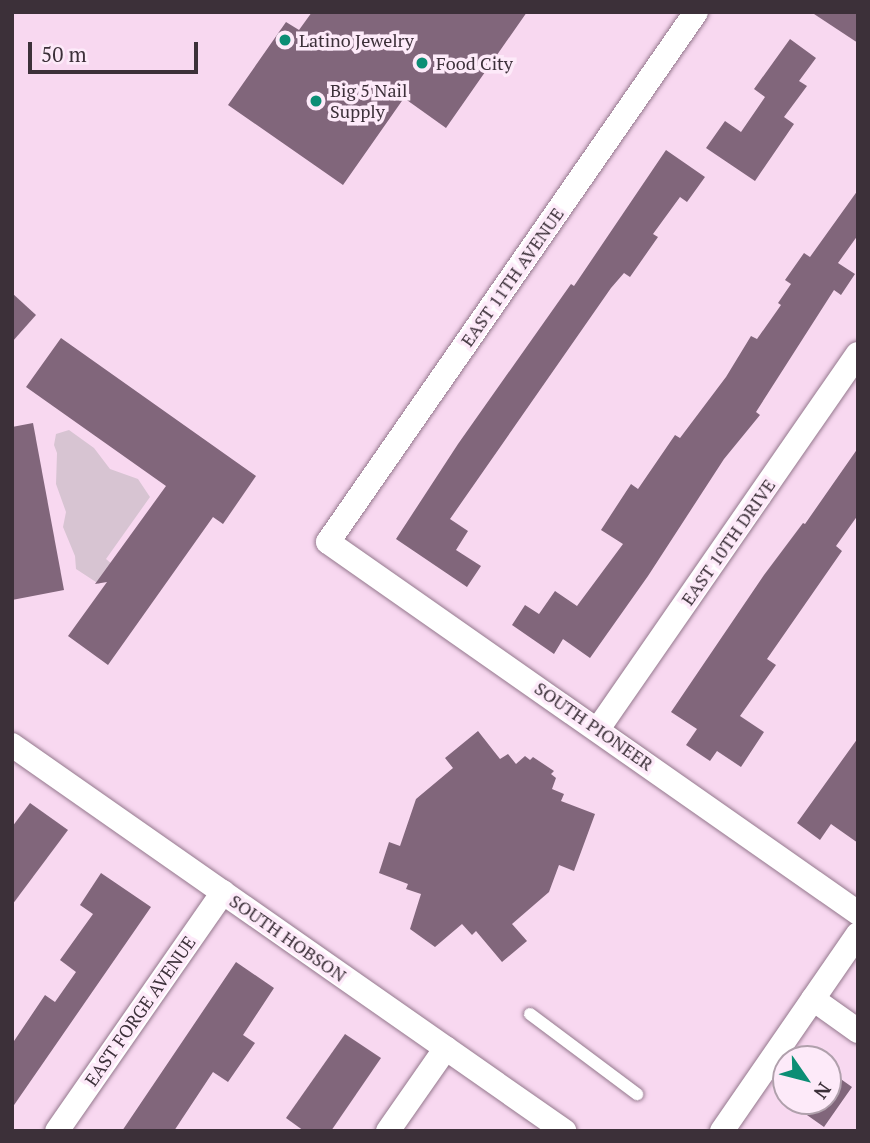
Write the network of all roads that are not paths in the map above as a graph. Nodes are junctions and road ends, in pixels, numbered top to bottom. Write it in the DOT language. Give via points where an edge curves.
graph roads {
  1 [pos="696,12"];
  2 [pos="858,354"];
  3 [pos="328,542"];
  4 [pos="598,729"];
  5 [pos="12,745"];
  6 [pos="223,892"];
  7 [pos="858,913"];
  8 [pos="858,934"];
  9 [pos="813,999"];
  10 [pos="530,1014"];
  11 [pos="858,1031"];
  12 [pos="446,1048"];
  13 [pos="638,1094"];
  14 [pos="57,1131"];
  15 [pos="388,1131"];
  16 [pos="564,1131"];
  17 [pos="722,1131"];
  1 -- 3 [label="street, EAST 11TH AVENUE"];
  2 -- 4 [label="street, EAST 10TH DRIVE"];
  3 -- 4 [label="street, SOUTH PIONEER"];
  4 -- 7 [label="street, SOUTH PIONEER"];
  5 -- 6 [label="street, SOUTH HOBSON"];
  6 -- 12 [label="street, SOUTH HOBSON"];
  6 -- 14 [label="street, EAST FORGE AVENUE"];
  8 -- 9 [label="street"];
  9 -- 11 [label="street"];
  9 -- 17 [label="street"];
  10 -- 13 [label="lane"];
  12 -- 15 [label="street"];
  12 -- 16 [label="street, SOUTH HOBSON"];
}
